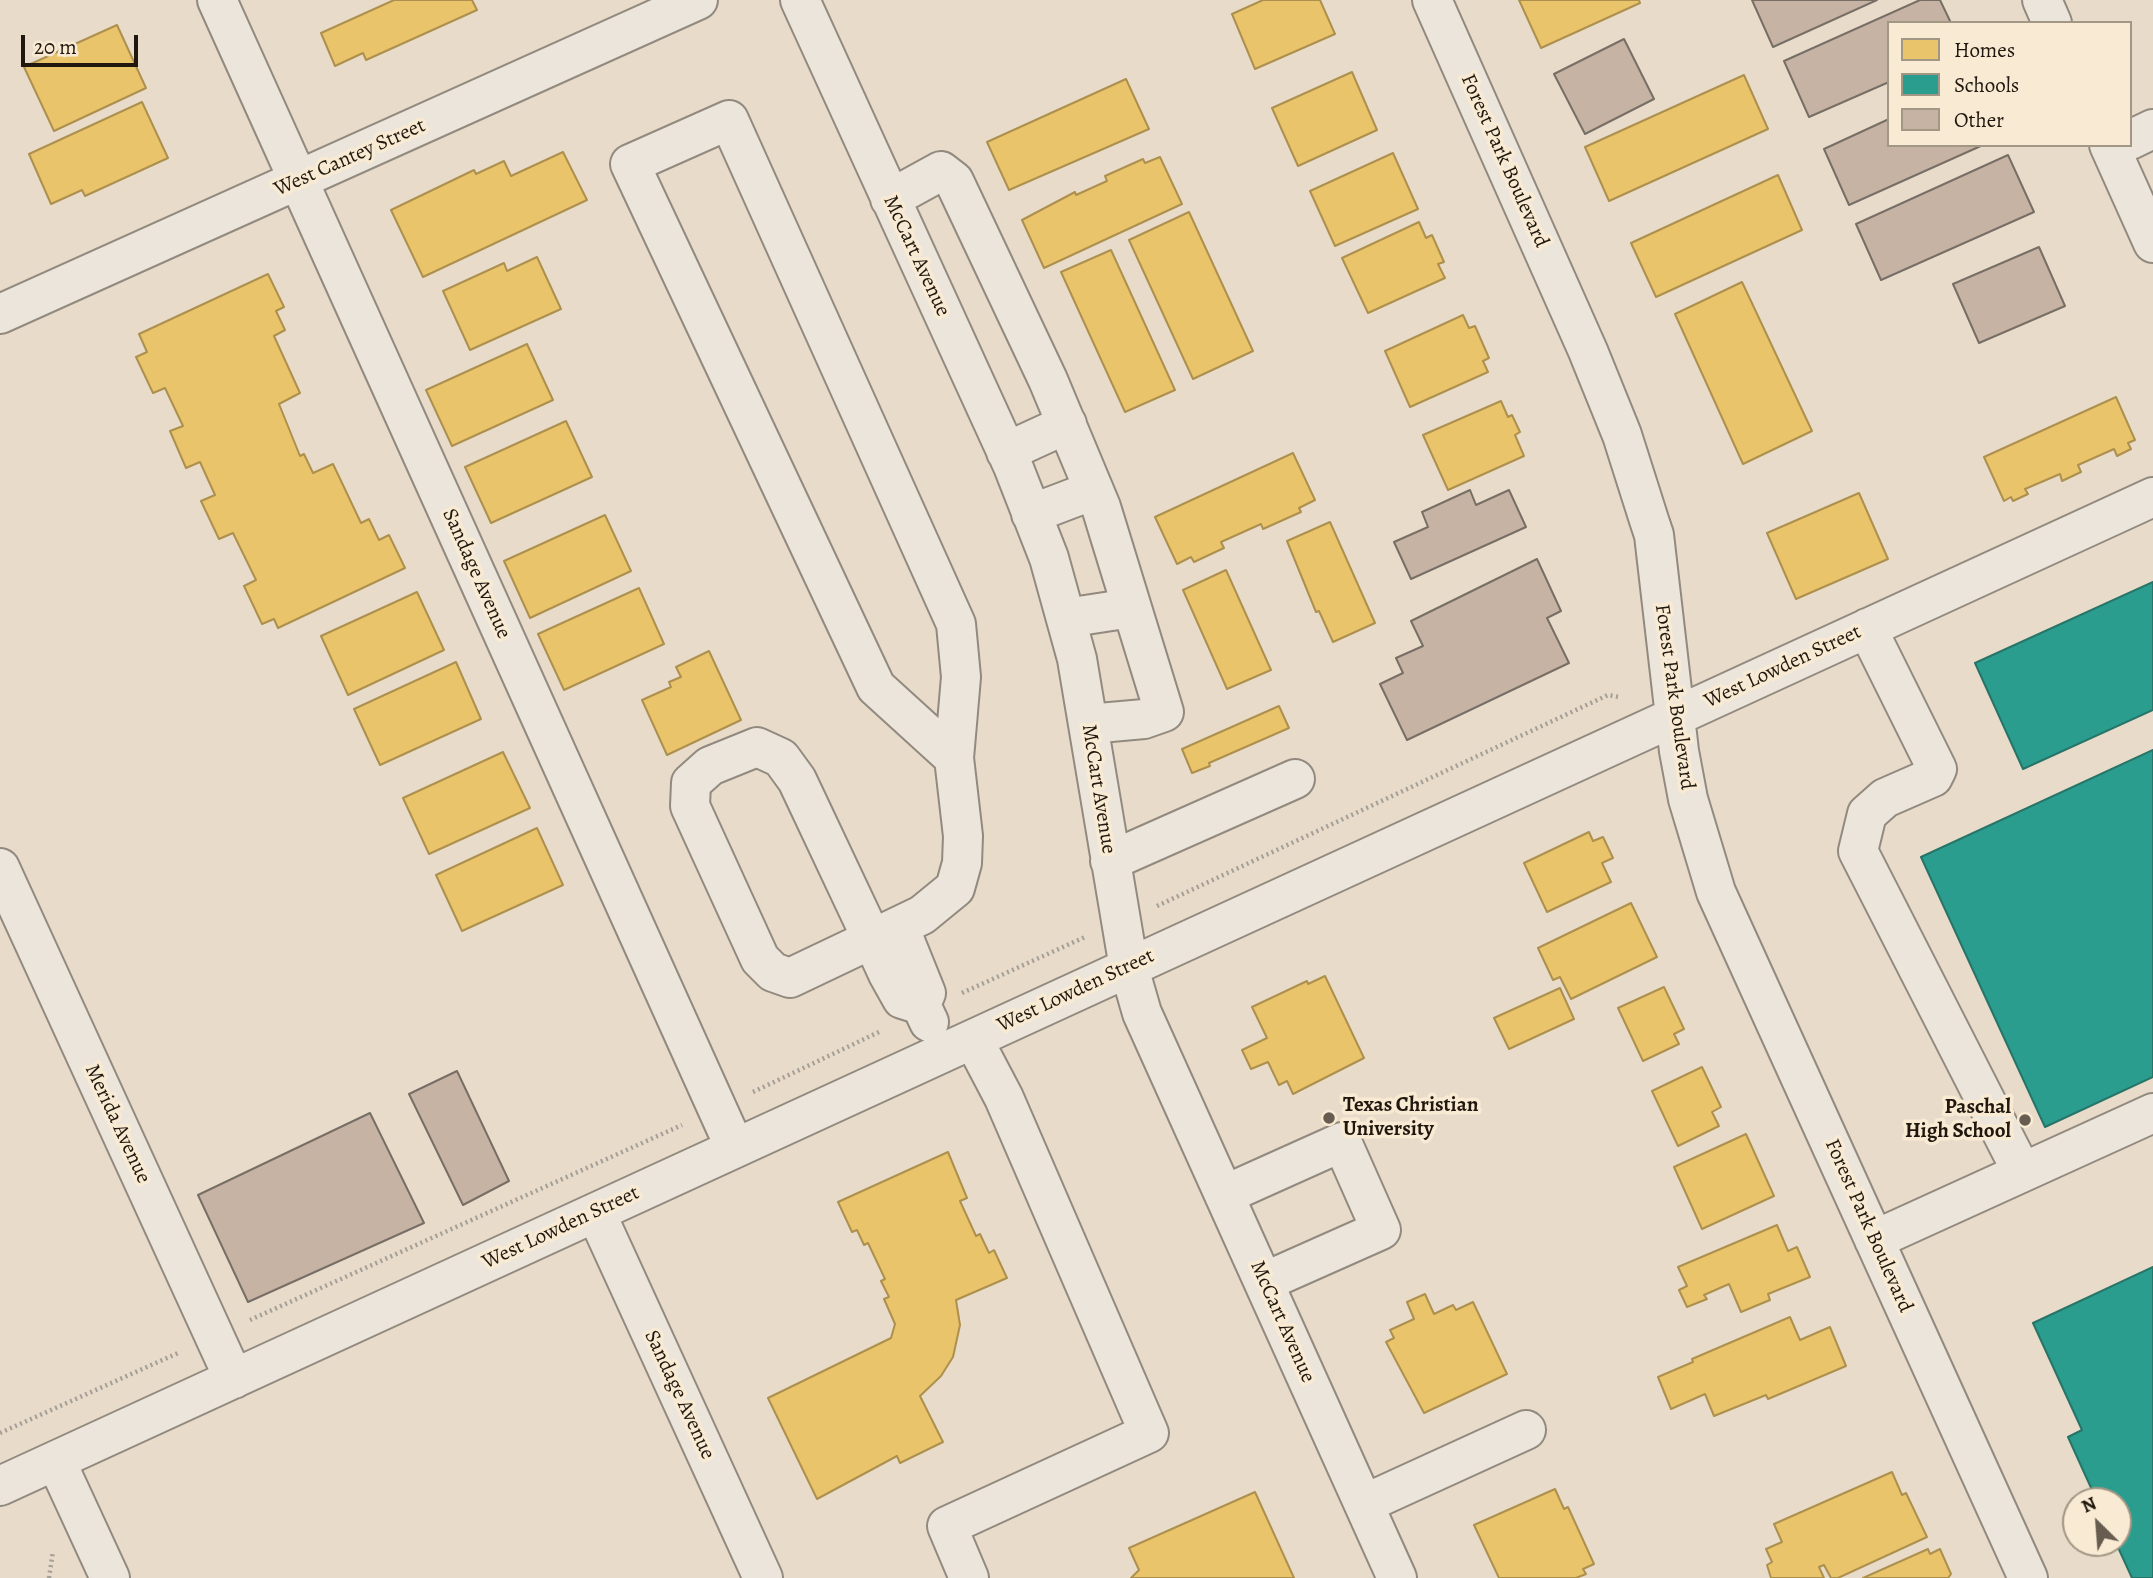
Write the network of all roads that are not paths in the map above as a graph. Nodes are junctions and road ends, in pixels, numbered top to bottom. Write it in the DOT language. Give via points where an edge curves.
graph roads {
  1 [pos="217,0"];
  2 [pos="698,0"];
  3 [pos="800,0"];
  4 [pos="1432,0"];
  5 [pos="2042,0"];
  6 [pos="2051,21"];
  7 [pos="2153,129"];
  8 [pos="2132,138"];
  9 [pos="2118,147"];
  10 [pos="298,182"];
  11 [pos="890,199"];
  12 [pos="2153,243"];
  13 [pos="0,314"];
  14 [pos="1066,424"];
  15 [pos="1006,452"];
  16 [pos="1094,490"];
  17 [pos="2153,497"];
  18 [pos="1031,514"];
  19 [pos="1131,608"];
  20 [pos="1066,618"];
  21 [pos="1867,628"];
  22 [pos="1673,717"];
  23 [pos="1088,724"];
  24 [pos="954,758"];
  25 [pos="1294,779"];
  26 [pos="1110,861"];
  27 [pos="0,868"];
  28 [pos="886,932"];
  29 [pos="1129,968"];
  30 [pos="958,1046"];
  31 [pos="2153,1113"];
  32 [pos="735,1148"];
  33 [pos="2022,1172"];
  34 [pos="1224,1195"];
  35 [pos="596,1213"];
  36 [pos="1874,1240"];
  37 [pos="1264,1282"];
  38 [pos="234,1379"];
  39 [pos="1527,1430"];
  40 [pos="56,1461"];
  41 [pos="0,1486"];
  42 [pos="1364,1504"];
  43 [pos="110,1578"];
  44 [pos="762,1578"];
  45 [pos="969,1578"];
  46 [pos="1398,1578"];
  47 [pos="2028,1578"];
  1 -- 10 [label="street, Sandage Avenue"];
  2 -- 10 [label="street, West Cantey Street"];
  3 -- 11 [label="street, McCart Avenue"];
  4 -- 22 [label="street, Forest Park Boulevard" via="1622,435 1654,535"];
  5 -- 6 [label="street"];
  7 -- 8 [label="street"];
  9 -- 12 [label="street"];
  10 -- 13 [label="street, West Cantey Street"];
  10 -- 32 [label="street, Sandage Avenue"];
  11 -- 14 [label="street" via="941,171 954,181"];
  11 -- 15 [label="street, McCart Avenue"];
  14 -- 15 [label="street"];
  14 -- 16 [label="street"];
  15 -- 18 [label="street, McCart Avenue"];
  16 -- 18 [label="street"];
  16 -- 19 [label="street"];
  17 -- 21 [label="street, West Lowden Street"];
  18 -- 20 [label="street, McCart Avenue"];
  19 -- 20 [label="street"];
  19 -- 23 [label="street" via="1164,712 1144,719"];
  20 -- 23 [label="street, McCart Avenue"];
  21 -- 22 [label="street, West Lowden Street"];
  21 -- 33 [label="street" via="1937,769 1933,776 1885,798 1867,814 1858,851"];
  22 -- 29 [label="street, West Lowden Street"];
  22 -- 36 [label="street, Forest Park Boulevard" via="1688,799 1716,892"];
  23 -- 26 [label="street, McCart Avenue"];
  24 -- 24 [label="street" via="961,677 956,624 729,120 630,164 876,687"];
  24 -- 28 [label="street" via="963,836 955,888 922,915"];
  25 -- 26 [label="street"];
  26 -- 29 [label="street, McCart Avenue"];
  27 -- 38 [label="street, Merida Avenue"];
  28 -- 28 [label="street" via="790,978 774,972 760,958 690,806 691,783 710,766 757,747 781,758"];
  28 -- 30 [label="street" via="902,999 922,1008"];
  29 -- 30 [label="street, West Lowden Street"];
  29 -- 34 [label="street, McCart Avenue" via="1142,1013"];
  30 -- 32 [label="street, West Lowden Street"];
  30 -- 45 [label="street" via="1009,1109 1149,1433 947,1526"];
  31 -- 33 [label="street"];
  32 -- 35 [label="street, West Lowden Street"];
  33 -- 36 [label="street"];
  34 -- 37 [label="street, McCart Avenue"];
  34 -- 37 [label="street" via="1342,1142 1381,1230"];
  35 -- 38 [label="street, West Lowden Street"];
  35 -- 44 [label="street, Sandage Avenue"];
  36 -- 47 [label="street, Forest Park Boulevard"];
  37 -- 42 [label="street, McCart Avenue"];
  38 -- 40 [label="street, West Lowden Street"];
  39 -- 42 [label="street"];
  40 -- 41 [label="street, West Lowden Street"];
  40 -- 43 [label="street"];
  42 -- 46 [label="street, McCart Avenue"];
}
